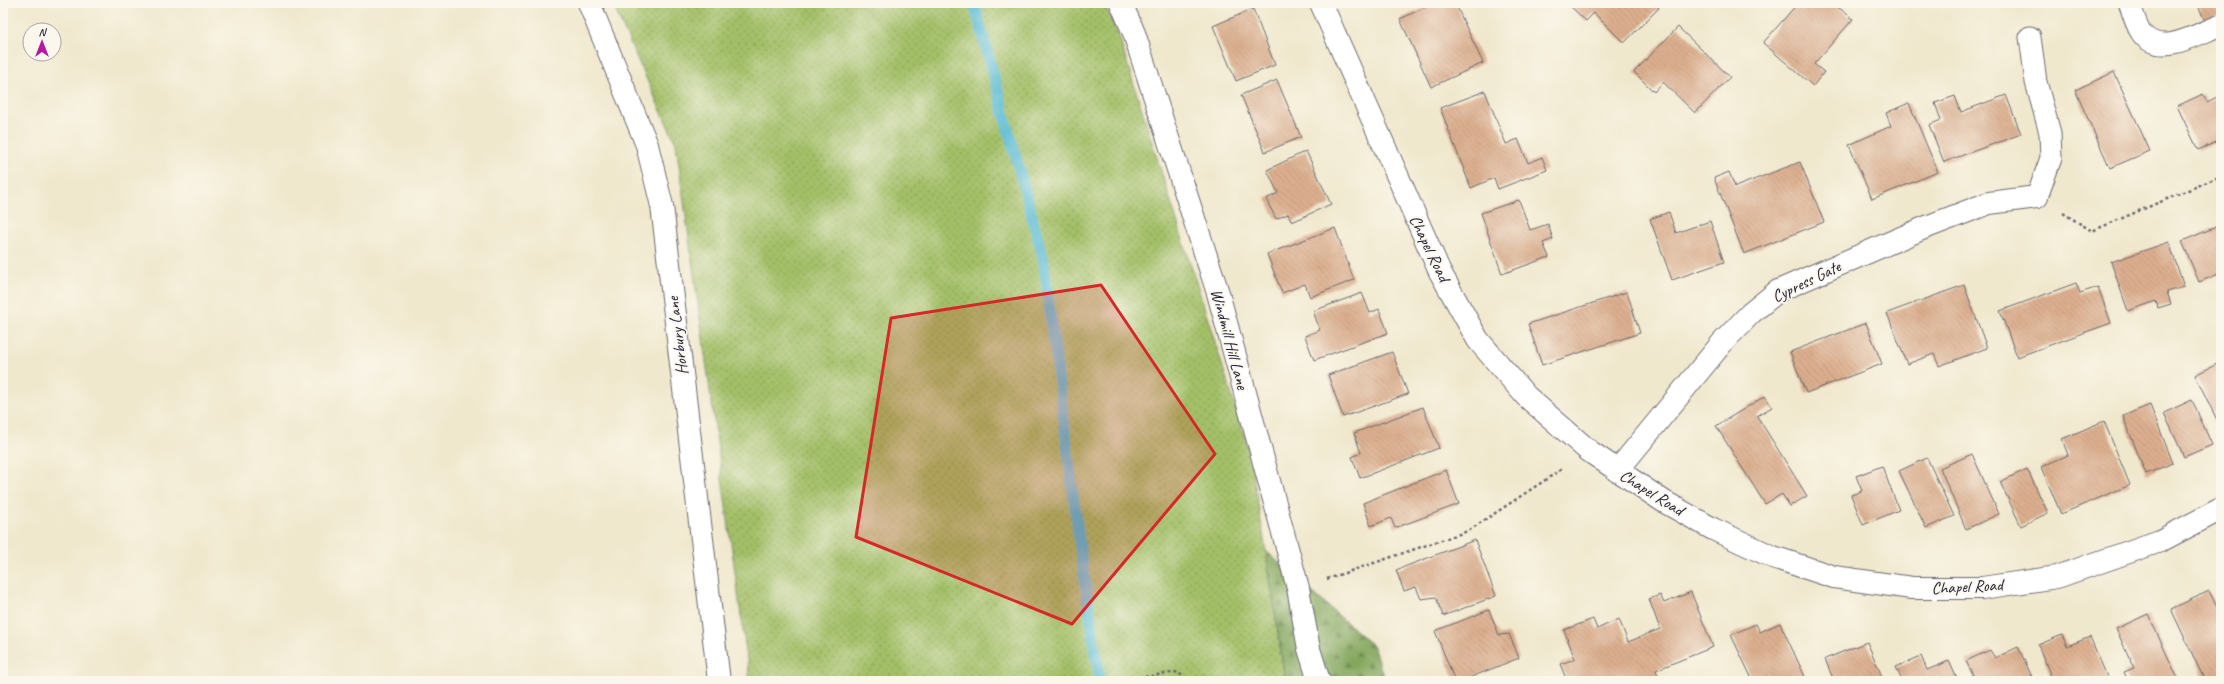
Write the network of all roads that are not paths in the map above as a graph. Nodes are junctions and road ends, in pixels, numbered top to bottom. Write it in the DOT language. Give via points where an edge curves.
graph roads {
  1 [pos="589,3"];
  2 [pos="1121,3"];
  3 [pos="1321,3"];
  4 [pos="2129,3"];
  5 [pos="2221,25"];
  6 [pos="2030,37"];
  7 [pos="2037,197"];
  8 [pos="1617,472"];
  9 [pos="2221,509"];
  10 [pos="719,681"];
  11 [pos="1319,681"];
  1 -- 10 [label="street, Horbury Lane" via="647,145 662,206"];
  2 -- 11 [label="street, Windmill Hill Lane" via="1134,33 1218,293 1298,588 1309,649"];
  3 -- 8 [label="street, Chapel Road" via="1440,272 1478,340 1526,396"];
  4 -- 5 [label="lane" via="2142,34 2154,44 2170,44"];
  6 -- 7 [label="lane" via="2036,82 2050,133 2051,158"];
  7 -- 8 [label="street, Cypress Gate" via="1989,203 1778,291 1750,312"];
  8 -- 9 [label="street, Chapel Road" via="1713,529 1773,557 1834,577 1912,588 1982,588 2057,577 2160,541"];
}
